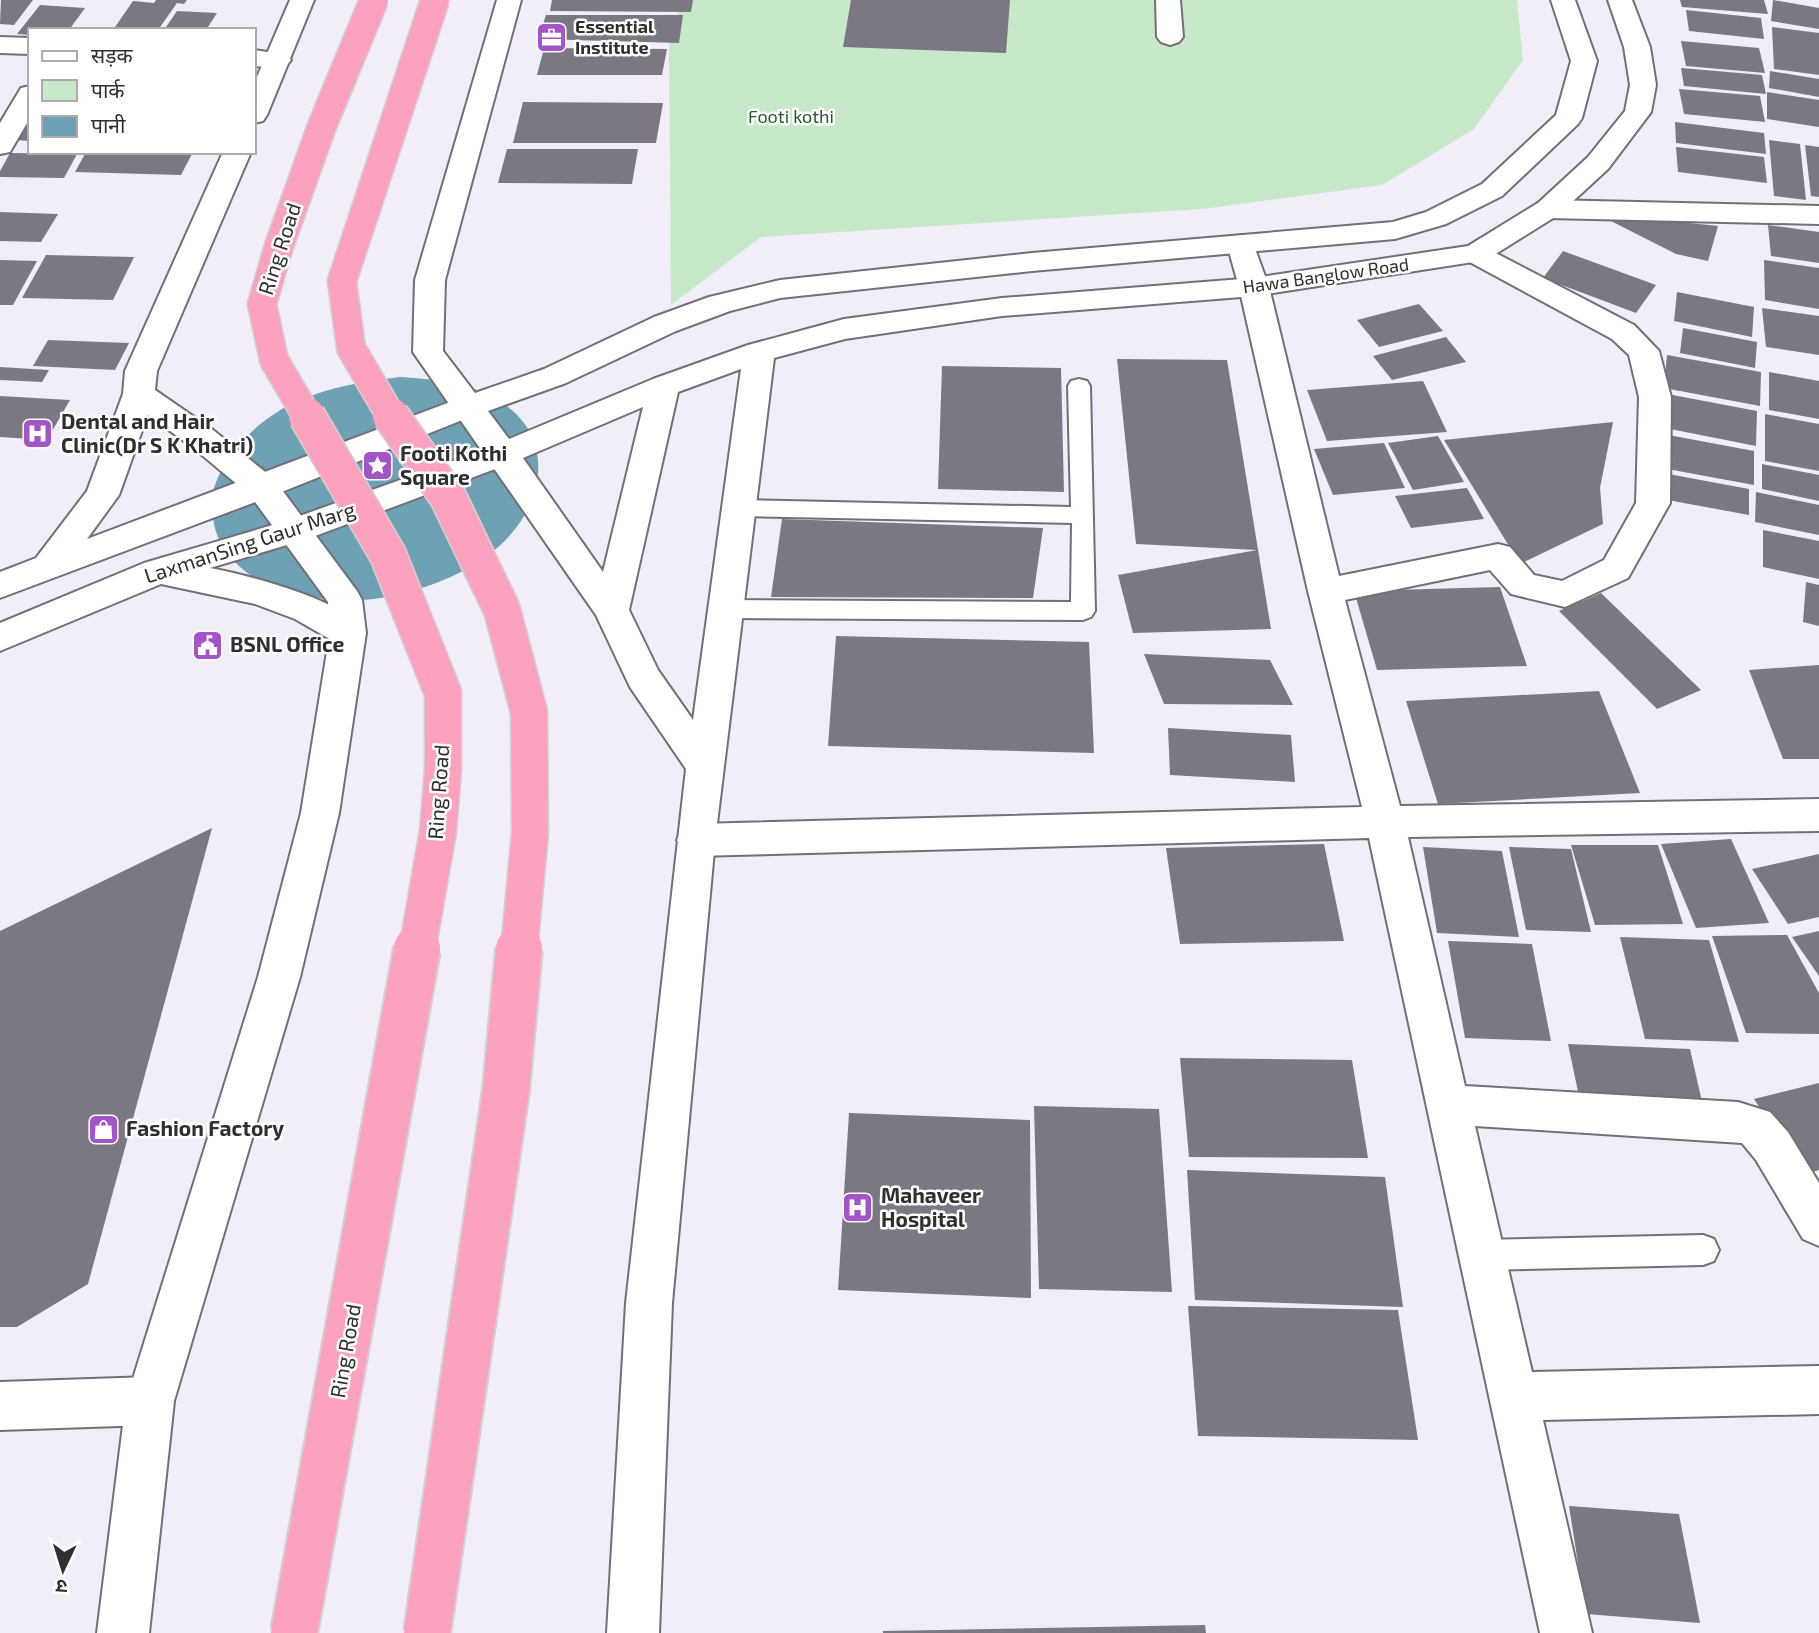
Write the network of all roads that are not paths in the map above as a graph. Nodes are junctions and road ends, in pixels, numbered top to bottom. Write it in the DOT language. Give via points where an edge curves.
graph roads {
  1 [pos="302,0"];
  2 [pos="374,0"];
  3 [pos="435,0"];
  4 [pos="509,0"];
  5 [pos="1168,0"];
  6 [pos="1563,0"];
  7 [pos="1620,0"];
  8 [pos="1170,37"];
  9 [pos="0,45"];
  10 [pos="28,46"];
  11 [pos="266,59"];
  12 [pos="28,97"];
  13 [pos="256,106"];
  14 [pos="0,146"];
  15 [pos="236,154"];
  16 [pos="1548,209"];
  17 [pos="1819,215"];
  18 [pos="1241,243"];
  19 [pos="1476,254"];
  20 [pos="1254,288"];
  21 [pos="759,352"];
  22 [pos="664,386"];
  23 [pos="1079,386"];
  24 [pos="139,394"];
  25 [pos="468,407"];
  26 [pos="503,454"];
  27 [pos="262,487"];
  28 [pos="738,508"];
  29 [pos="1083,515"];
  30 [pos="295,531"];
  31 [pos="49,565"];
  32 [pos="156,572"];
  33 [pos="0,585"];
  34 [pos="1325,591"];
  35 [pos="725,609"];
  36 [pos="611,610"];
  37 [pos="348,633"];
  38 [pos="0,638"];
  39 [pos="705,766"];
  40 [pos="1819,815"];
  41 [pos="1385,822"];
  42 [pos="696,840"];
  43 [pos="1449,1105"];
  44 [pos="1819,1224"];
  45 [pos="1703,1250"];
  46 [pos="1483,1255"];
  47 [pos="1819,1390"];
  48 [pos="1515,1396"];
  49 [pos="150,1401"];
  50 [pos="0,1406"];
  51 [pos="123,1633"];
  52 [pos="294,1633"];
  53 [pos="427,1633"];
  54 [pos="633,1633"];
  55 [pos="1566,1633"];
  1 -- 11 [label="street"];
  2 -- 52 [label="highway, Ring Road, bridge" via="322,126 262,304 274,360 388,555 443,693 443,770 435,845"];
  3 -- 53 [label="highway, bridge" via="342,281 351,348 448,497 502,610 528,712 530,833 506,1090"];
  4 -- 25 [label="street" via="430,280 428,352"];
  5 -- 8 [label="street"];
  6 -- 18 [label="street, Hawa Banglow Road" via="1584,61 1569,118 1492,190 1436,218 1395,230"];
  7 -- 16 [label="street, Hawa Banglow Road" via="1637,47 1643,85 1638,112 1598,163"];
  9 -- 10 [label="street"];
  11 -- 13 [label="street"];
  12 -- 14 [label="street"];
  15 -- 24 [label="street" via="141,371"];
  16 -- 17 [label="street"];
  16 -- 19 [label="street, Hawa Banglow Road"];
  18 -- 20 [label="street"];
  18 -- 25 [label="street, Hawa Banglow Road" via="780,289 665,324 555,376"];
  19 -- 20 [label="street, Hawa Banglow Road"];
  19 -- 34 [label="street" via="1623,332 1644,351 1655,397 1653,503 1616,569 1565,594 1523,585 1498,556"];
  20 -- 21 [label="street, Hawa Banglow Road" via="1002,307 844,329"];
  20 -- 34 [label="street"];
  21 -- 22 [label="street, Hawa Banglow Road"];
  21 -- 28 [label="street"];
  22 -- 26 [label="street, LaxmanSing Gaur Marg"];
  22 -- 36 [label="street"];
  23 -- 29 [label="lane"];
  24 -- 27 [label="street"];
  24 -- 31 [label="street" via="102,495"];
  25 -- 26 [label="street"];
  25 -- 27 [label="street"];
  26 -- 30 [label="street, LaxmanSing Gaur Marg"];
  26 -- 36 [label="street"];
  27 -- 30 [label="street"];
  27 -- 31 [label="street"];
  28 -- 29 [label="lane"];
  28 -- 35 [label="street"];
  29 -- 35 [label="lane" via="1083,611"];
  30 -- 32 [label="street, LaxmanSing Gaur Marg"];
  30 -- 37 [label="street" via="345,600"];
  31 -- 33 [label="street"];
  32 -- 37 [label="street" via="211,579 274,597 330,620"];
  32 -- 38 [label="street, LaxmanSing Gaur Marg"];
  34 -- 41 [label="street"];
  35 -- 39 [label="street"];
  36 -- 39 [label="street" via="643,677"];
  37 -- 49 [label="street" via="320,813 279,977"];
  39 -- 42 [label="street"];
  40 -- 41 [label="street"];
  41 -- 42 [label="street"];
  41 -- 43 [label="street"];
  42 -- 54 [label="street" via="649,1303"];
  43 -- 44 [label="street" via="1755,1126"];
  43 -- 46 [label="street"];
  45 -- 46 [label="lane"];
  46 -- 48 [label="street"];
  47 -- 48 [label="street"];
  48 -- 55 [label="street"];
  49 -- 50 [label="street"];
  49 -- 51 [label="street"];
}
